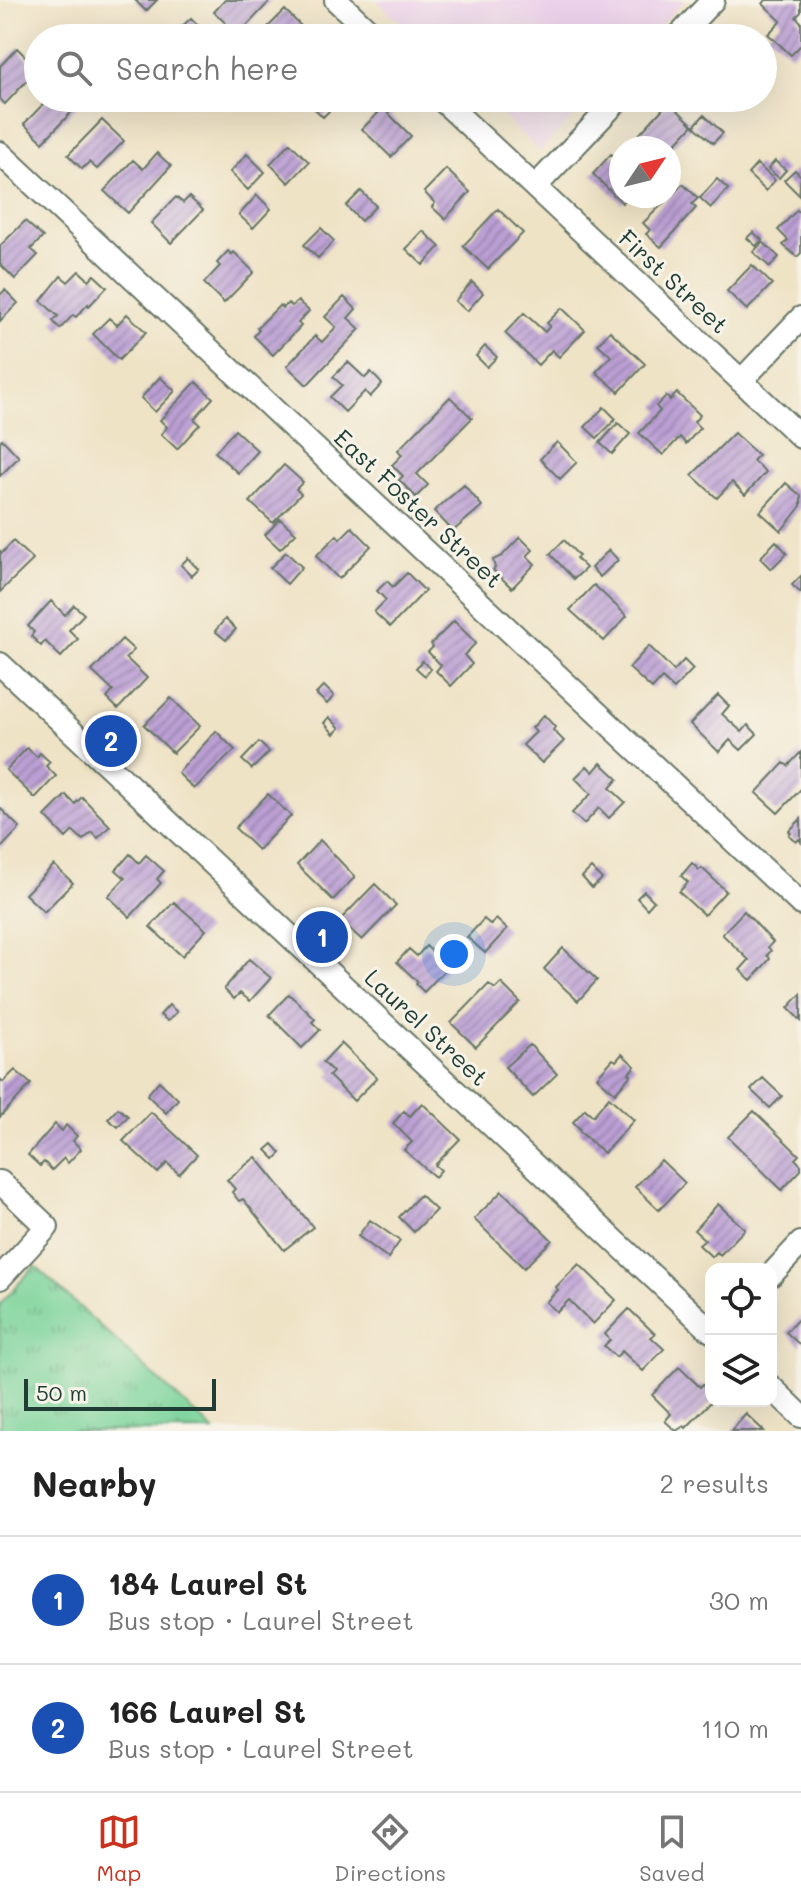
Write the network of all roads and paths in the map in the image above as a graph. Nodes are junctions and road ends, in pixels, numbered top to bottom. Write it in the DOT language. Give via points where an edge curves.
graph roads {
  1 [pos="336,0"];
  2 [pos="713,0"];
  3 [pos="361,24"];
  4 [pos="690,24"];
  5 [pos="455,112"];
  6 [pos="607,112"];
  7 [pos="0,153"];
  8 [pos="535,187"];
  9 [pos="801,318"];
  10 [pos="741,381"];
  11 [pos="801,437"];
  12 [pos="0,664"];
  13 [pos="801,904"];
  14 [pos="0,1182"];
  15 [pos="801,1243"];
  16 [pos="777,1269"];
  17 [pos="0,1278"];
  18 [pos="705,1325"];
  19 [pos="777,1393"];
  20 [pos="801,1416"];
  1 -- 3 [label="street"];
  2 -- 4 [label="street"];
  5 -- 8 [label="street, First Street"];
  6 -- 8 [label="street"];
  7 -- 13 [label="street, East Foster Street"];
  8 -- 10 [label="street, First Street"];
  9 -- 10 [label="street"];
  10 -- 11 [label="street, First Street"];
  12 -- 18 [label="street, Laurel Street"];
  14 -- 17 [label="street" via="47,1227"];
  15 -- 16 [label="street"];
  19 -- 20 [label="street"];
}
